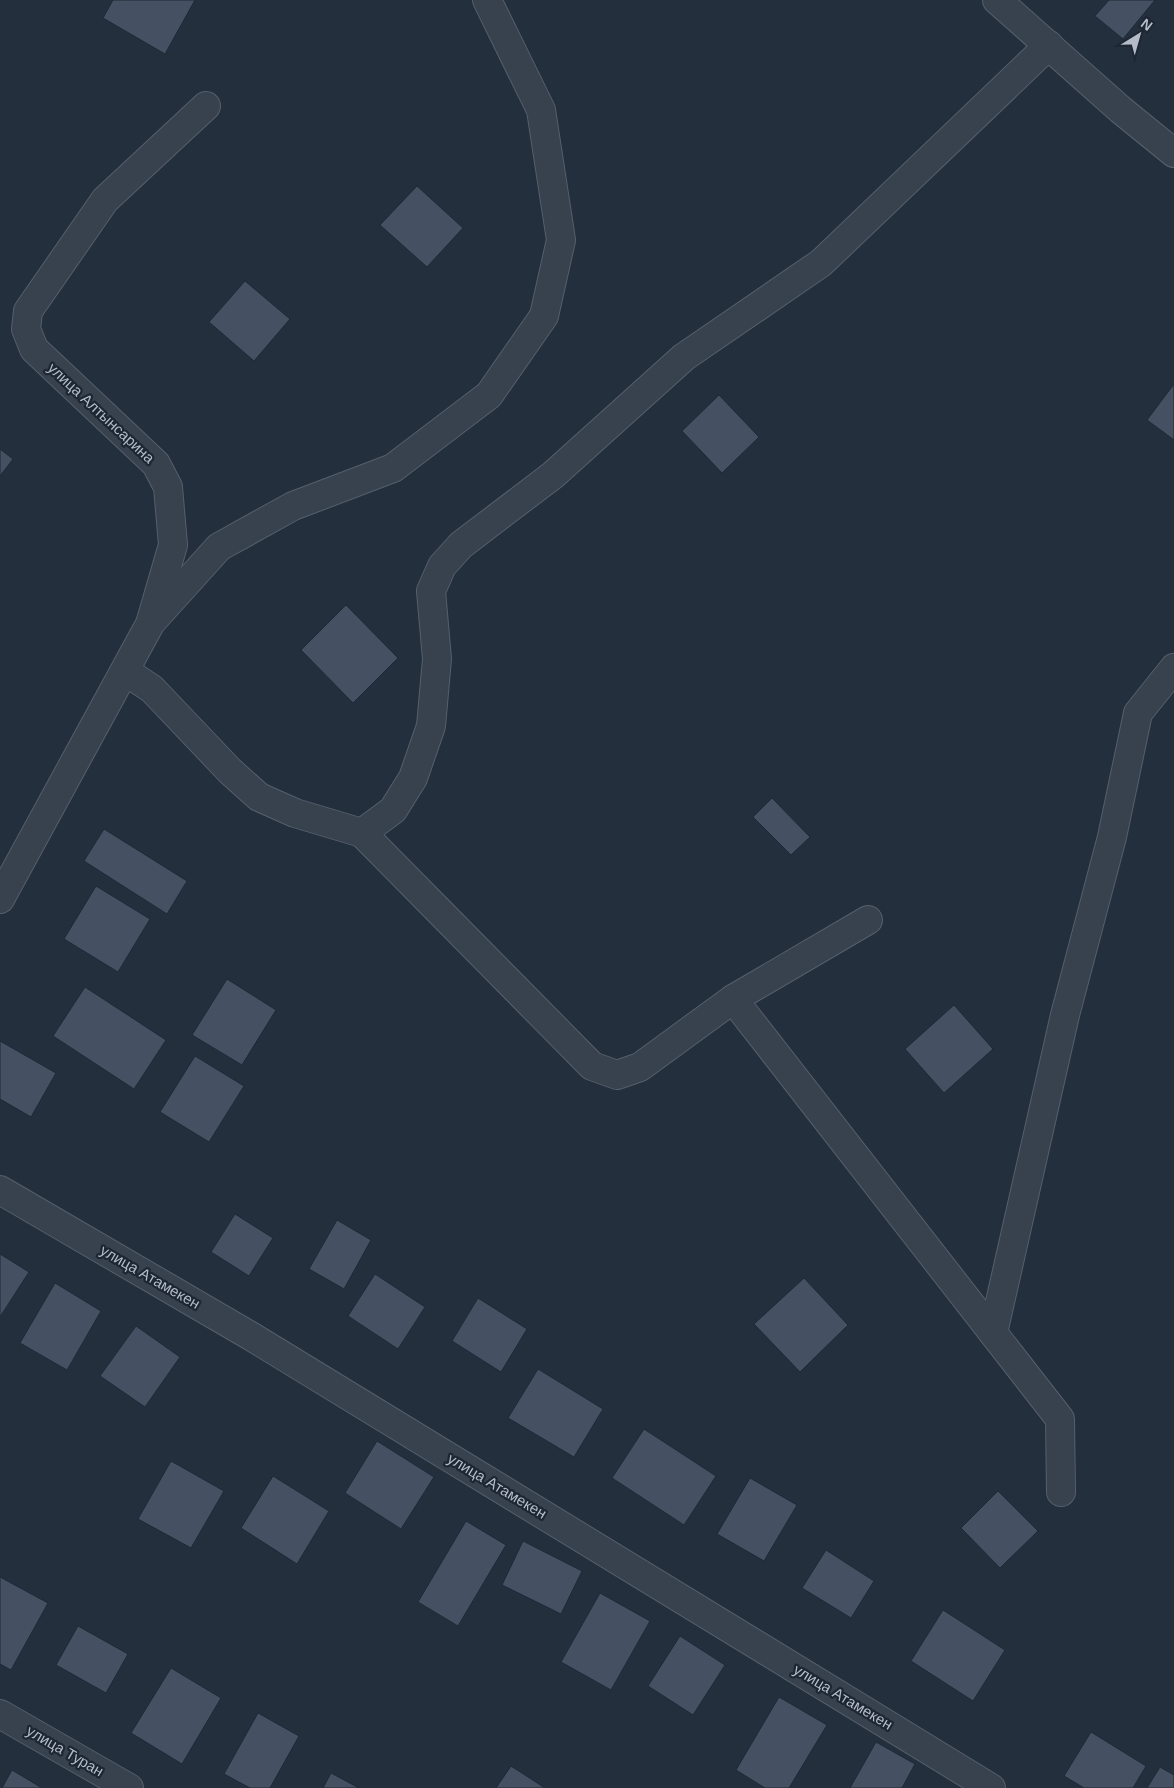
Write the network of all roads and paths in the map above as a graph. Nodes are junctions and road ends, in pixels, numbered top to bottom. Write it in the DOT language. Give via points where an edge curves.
graph roads {
  1 [pos="487,0"];
  2 [pos="997,0"];
  3 [pos="1049,45"];
  4 [pos="206,106"];
  5 [pos="1174,153"];
  6 [pos="150,624"];
  7 [pos="1174,668"];
  8 [pos="125,670"];
  9 [pos="362,833"];
  10 [pos="0,899"];
  11 [pos="868,920"];
  12 [pos="734,999"];
  13 [pos="0,1190"];
  14 [pos="993,1333"];
  15 [pos="1061,1492"];
  16 [pos="0,1714"];
  17 [pos="129,1788"];
  18 [pos="991,1788"];
  1 -- 6 [label="street" via="541,110 561,240 544,316 489,395 393,468 293,506 219,547"];
  2 -- 3 [label="street"];
  3 -- 5 [label="street"];
  3 -- 9 [label="street" via="821,263 684,357 553,475 461,544 442,566 431,591 437,659 431,726 413,778 393,810"];
  4 -- 6 [label="street, улица Алтынсарина" via="106,200 28,311 26,329 34,349 156,464 168,487 173,544"];
  6 -- 8 [label="street, улица Алтынсарина"];
  7 -- 14 [label="street" via="1138,713 1112,837 1065,1015"];
  8 -- 9 [label="street" via="152,689 259,797 295,813"];
  8 -- 10 [label="street, улица Алтынсарина"];
  9 -- 12 [label="street" via="592,1066 617,1075 640,1067"];
  11 -- 12 [label="street"];
  12 -- 14 [label="street"];
  13 -- 18 [label="street, улица Атамекен" via="257,1340"];
  14 -- 15 [label="street" via="1060,1419"];
  16 -- 17 [label="street, улица Туран"];
}
